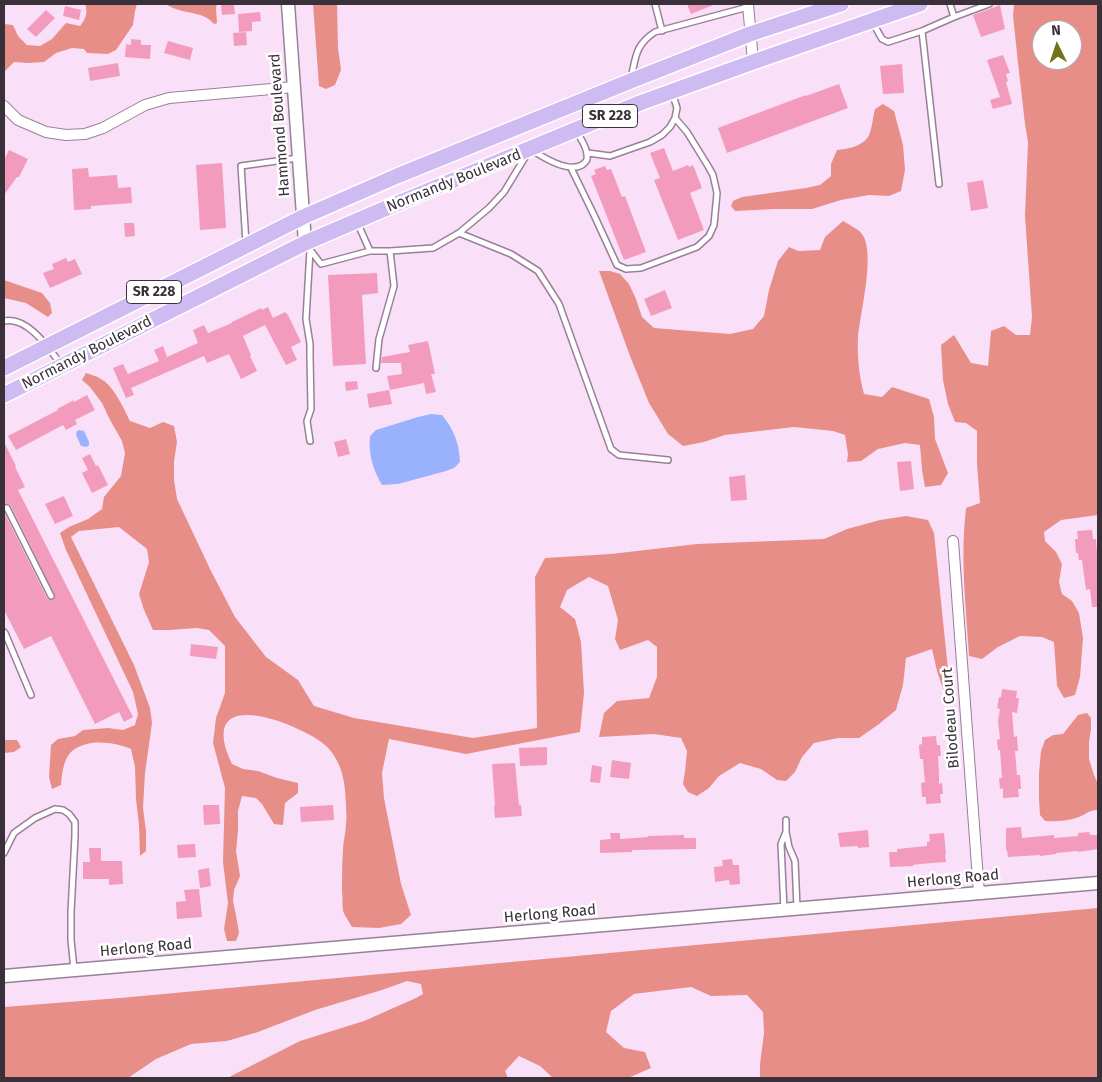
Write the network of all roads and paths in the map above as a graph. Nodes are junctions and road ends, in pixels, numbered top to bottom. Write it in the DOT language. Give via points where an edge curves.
graph roads {
  1 [pos="288,4"];
  2 [pos="655,4"];
  3 [pos="841,4"];
  4 [pos="920,4"];
  5 [pos="950,4"];
  6 [pos="989,4"];
  7 [pos="748,6"];
  8 [pos="954,17"];
  9 [pos="872,20"];
  10 [pos="922,30"];
  11 [pos="662,31"];
  12 [pos="750,34"];
  13 [pos="753,62"];
  14 [pos="630,81"];
  15 [pos="294,88"];
  16 [pos="672,92"];
  17 [pos="4,106"];
  18 [pos="675,118"];
  19 [pos="520,126"];
  20 [pos="576,130"];
  21 [pos="530,149"];
  22 [pos="588,153"];
  23 [pos="299,158"];
  24 [pos="571,168"];
  25 [pos="939,184"];
  26 [pos="303,217"];
  27 [pos="356,221"];
  28 [pos="459,234"];
  29 [pos="246,246"];
  30 [pos="308,247"];
  31 [pos="390,251"];
  32 [pos="370,252"];
  33 [pos="4,321"];
  34 [pos="48,346"];
  35 [pos="62,366"];
  36 [pos="4,368"];
  37 [pos="376,368"];
  38 [pos="4,395"];
  39 [pos="310,441"];
  40 [pos="668,460"];
  41 [pos="4,508"];
  42 [pos="953,541"];
  43 [pos="51,596"];
  44 [pos="4,632"];
  45 [pos="31,695"];
  46 [pos="786,820"];
  47 [pos="786,832"];
  48 [pos="4,853"];
  49 [pos="1098,883"];
  50 [pos="979,893"];
  51 [pos="797,909"];
  52 [pos="784,910"];
  53 [pos="74,970"];
  54 [pos="4,976"];
  1 -- 15 [label="street, Hammond Boulevard"];
  2 -- 11 [label="lane"];
  3 -- 12 [label="main road, Normandy Boulevard / SR 228"];
  4 -- 9 [label="main road, Normandy Boulevard / SR 228"];
  5 -- 8 [label="lane"];
  6 -- 8 [label="lane"];
  7 -- 11 [label="lane"];
  7 -- 12 [label="street"];
  8 -- 10 [label="lane"];
  9 -- 10 [label="lane" via="882,39 888,42"];
  9 -- 13 [label="main road, Normandy Boulevard / SR 228"];
  10 -- 25 [label="lane"];
  11 -- 14 [label="lane" via="646,38 638,48"];
  12 -- 13 [label="street"];
  12 -- 14 [label="main road, Normandy Boulevard / SR 228"];
  13 -- 16 [label="main road, Normandy Boulevard / SR 228"];
  14 -- 19 [label="main road, Normandy Boulevard / SR 228"];
  15 -- 17 [label="street" via="169,98 145,105 85,134 46,132 18,120"];
  15 -- 23 [label="street, Hammond Boulevard"];
  16 -- 18 [label="lane" via="677,108"];
  16 -- 20 [label="main road, Normandy Boulevard / SR 228"];
  18 -- 22 [label="lane" via="662,135 650,142 610,156"];
  18 -- 24 [label="lane" via="708,166 717,192 714,225 697,247 641,268 626,269 616,265"];
  19 -- 21 [label="main road"];
  19 -- 26 [label="main road, Normandy Boulevard / SR 228"];
  20 -- 21 [label="main road, Normandy Boulevard / SR 228"];
  20 -- 22 [label="lane"];
  21 -- 24 [label="lane"];
  21 -- 27 [label="main road, Normandy Boulevard / SR 228"];
  21 -- 28 [label="lane" via="504,192"];
  22 -- 24 [label="lane" via="585,163"];
  23 -- 26 [label="street, Hammond Boulevard"];
  23 -- 29 [label="lane" via="241,166"];
  26 -- 29 [label="main road, Normandy Boulevard / SR 228"];
  26 -- 30 [label="street, Hammond Boulevard"];
  27 -- 30 [label="main road, Normandy Boulevard / SR 228"];
  27 -- 32 [label="lane"];
  28 -- 31 [label="lane" via="433,248"];
  28 -- 40 [label="lane" via="511,254 538,272 559,304 611,450 619,455"];
  29 -- 34 [label="main road, Normandy Boulevard / SR 228"];
  30 -- 32 [label="lane" via="321,264"];
  30 -- 35 [label="main road, Normandy Boulevard / SR 228"];
  30 -- 39 [label="lane" via="306,319 312,409 307,421"];
  31 -- 32 [label="lane"];
  31 -- 37 [label="lane" via="394,286 379,339"];
  33 -- 34 [label="lane" via="10,320 29,328"];
  34 -- 35 [label="lane"];
  34 -- 36 [label="main road, Normandy Boulevard / SR 228"];
  35 -- 38 [label="main road, Normandy Boulevard / SR 228"];
  41 -- 43 [label="lane" via="7,508"];
  42 -- 50 [label="street, Bilodeau Court"];
  44 -- 45 [label="lane"];
  46 -- 47 [label="lane"];
  47 -- 51 [label="lane" via="795,862"];
  47 -- 52 [label="lane" via="781,844"];
  48 -- 53 [label="lane" via="14,833 55,809 64,810 75,822 71,930"];
  49 -- 50 [label="street, Herlong Road"];
  50 -- 51 [label="street, Herlong Road"];
  51 -- 52 [label="street, Herlong Road"];
  52 -- 53 [label="street, Herlong Road"];
  53 -- 54 [label="street, Herlong Road"];
}
